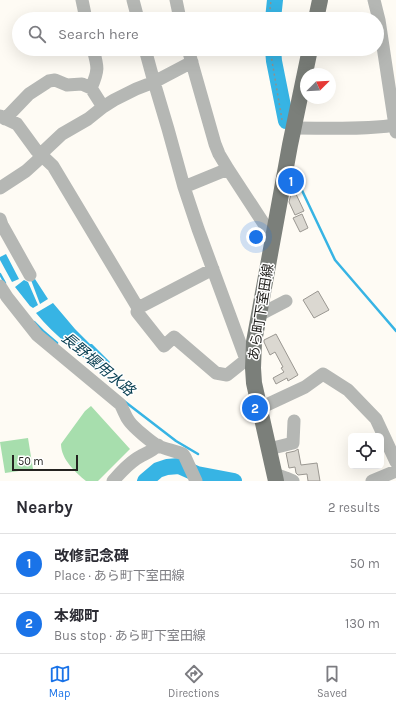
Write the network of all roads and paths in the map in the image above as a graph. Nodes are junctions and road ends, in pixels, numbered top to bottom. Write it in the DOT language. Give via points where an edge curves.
graph roads {
  1 [pos="82,0"];
  2 [pos="133,0"];
  3 [pos="176,0"];
  4 [pos="271,0"];
  5 [pos="320,0"];
  6 [pos="374,0"];
  7 [pos="85,12"];
  8 [pos="136,12"];
  9 [pos="179,12"];
  10 [pos="270,12"];
  11 [pos="317,12"];
  12 [pos="377,12"];
  13 [pos="384,52"];
  14 [pos="95,56"];
  15 [pos="147,56"];
  16 [pos="190,56"];
  17 [pos="272,56"];
  18 [pos="308,56"];
  19 [pos="192,62"];
  20 [pos="154,82"];
  21 [pos="91,88"];
  22 [pos="103,107"];
  23 [pos="3,117"];
  24 [pos="288,126"];
  25 [pos="396,128"];
  26 [pos="41,156"];
  27 [pos="228,169"];
  28 [pos="184,187"];
  29 [pos="0,188"];
  30 [pos="0,219"];
  31 [pos="274,232"];
  32 [pos="213,269"];
  33 [pos="30,275"];
  34 [pos="0,286"];
  35 [pos="286,301"];
  36 [pos="138,308"];
  37 [pos="259,315"];
  38 [pos="250,363"];
  39 [pos="260,408"];
  40 [pos="294,421"];
  41 [pos="158,446"];
  42 [pos="269,449"];
  43 [pos="396,462"];
  44 [pos="396,471"];
  45 [pos="275,478"];
  46 [pos="113,481"];
  47 [pos="196,481"];
  48 [pos="293,481"];
  49 [pos="372,481"];
  1 -- 7 [label="street"];
  2 -- 8 [label="street"];
  3 -- 9 [label="street"];
  4 -- 10 [label="path"];
  5 -- 11 [label="main road"];
  6 -- 12 [label="street"];
  13 -- 25 [label="street"];
  14 -- 21 [label="street" via="98,67"];
  15 -- 20 [label="street"];
  16 -- 19 [label="street"];
  17 -- 24 [label="path"];
  18 -- 24 [label="main road, あら町下室田線"];
  19 -- 20 [label="street"];
  19 -- 27 [label="street" via="215,144"];
  20 -- 22 [label="street"];
  20 -- 28 [label="street"];
  21 -- 22 [label="street"];
  21 -- 23 [label="street" via="82,84 67,85 54,80 29,94"];
  22 -- 26 [label="street" via="62,134"];
  23 -- 26 [label="street" via="17,124"];
  24 -- 25 [label="street"];
  24 -- 31 [label="main road, あら町下室田線" via="290,145"];
  26 -- 29 [label="street" via="26,171"];
  26 -- 36 [label="street" via="53,166"];
  27 -- 28 [label="street"];
  27 -- 31 [label="street" via="264,224"];
  28 -- 32 [label="street"];
  30 -- 33 [label="street"];
  31 -- 37 [label="main road, あら町下室田線"];
  32 -- 36 [label="street"];
  32 -- 38 [label="street" via="244,354"];
  34 -- 41 [label="street" via="37,335 120,404 129,422"];
  35 -- 37 [label="street"];
  36 -- 38 [label="street" via="137,312 164,346 174,337 216,372 227,375"];
  37 -- 38 [label="main road, あら町下室田線"];
  38 -- 39 [label="main road, あら町下室田線"];
  39 -- 42 [label="main road, あら町下室田線"];
  39 -- 43 [label="street" via="305,387 323,374 348,390 376,419"];
  40 -- 42 [label="street" via="293,443"];
  41 -- 46 [label="street" via="139,456"];
  41 -- 47 [label="street" via="183,454"];
  42 -- 45 [label="main road, あら町下室田線"];
  44 -- 49 [label="street"];
  45 -- 48 [label="street"];
}
